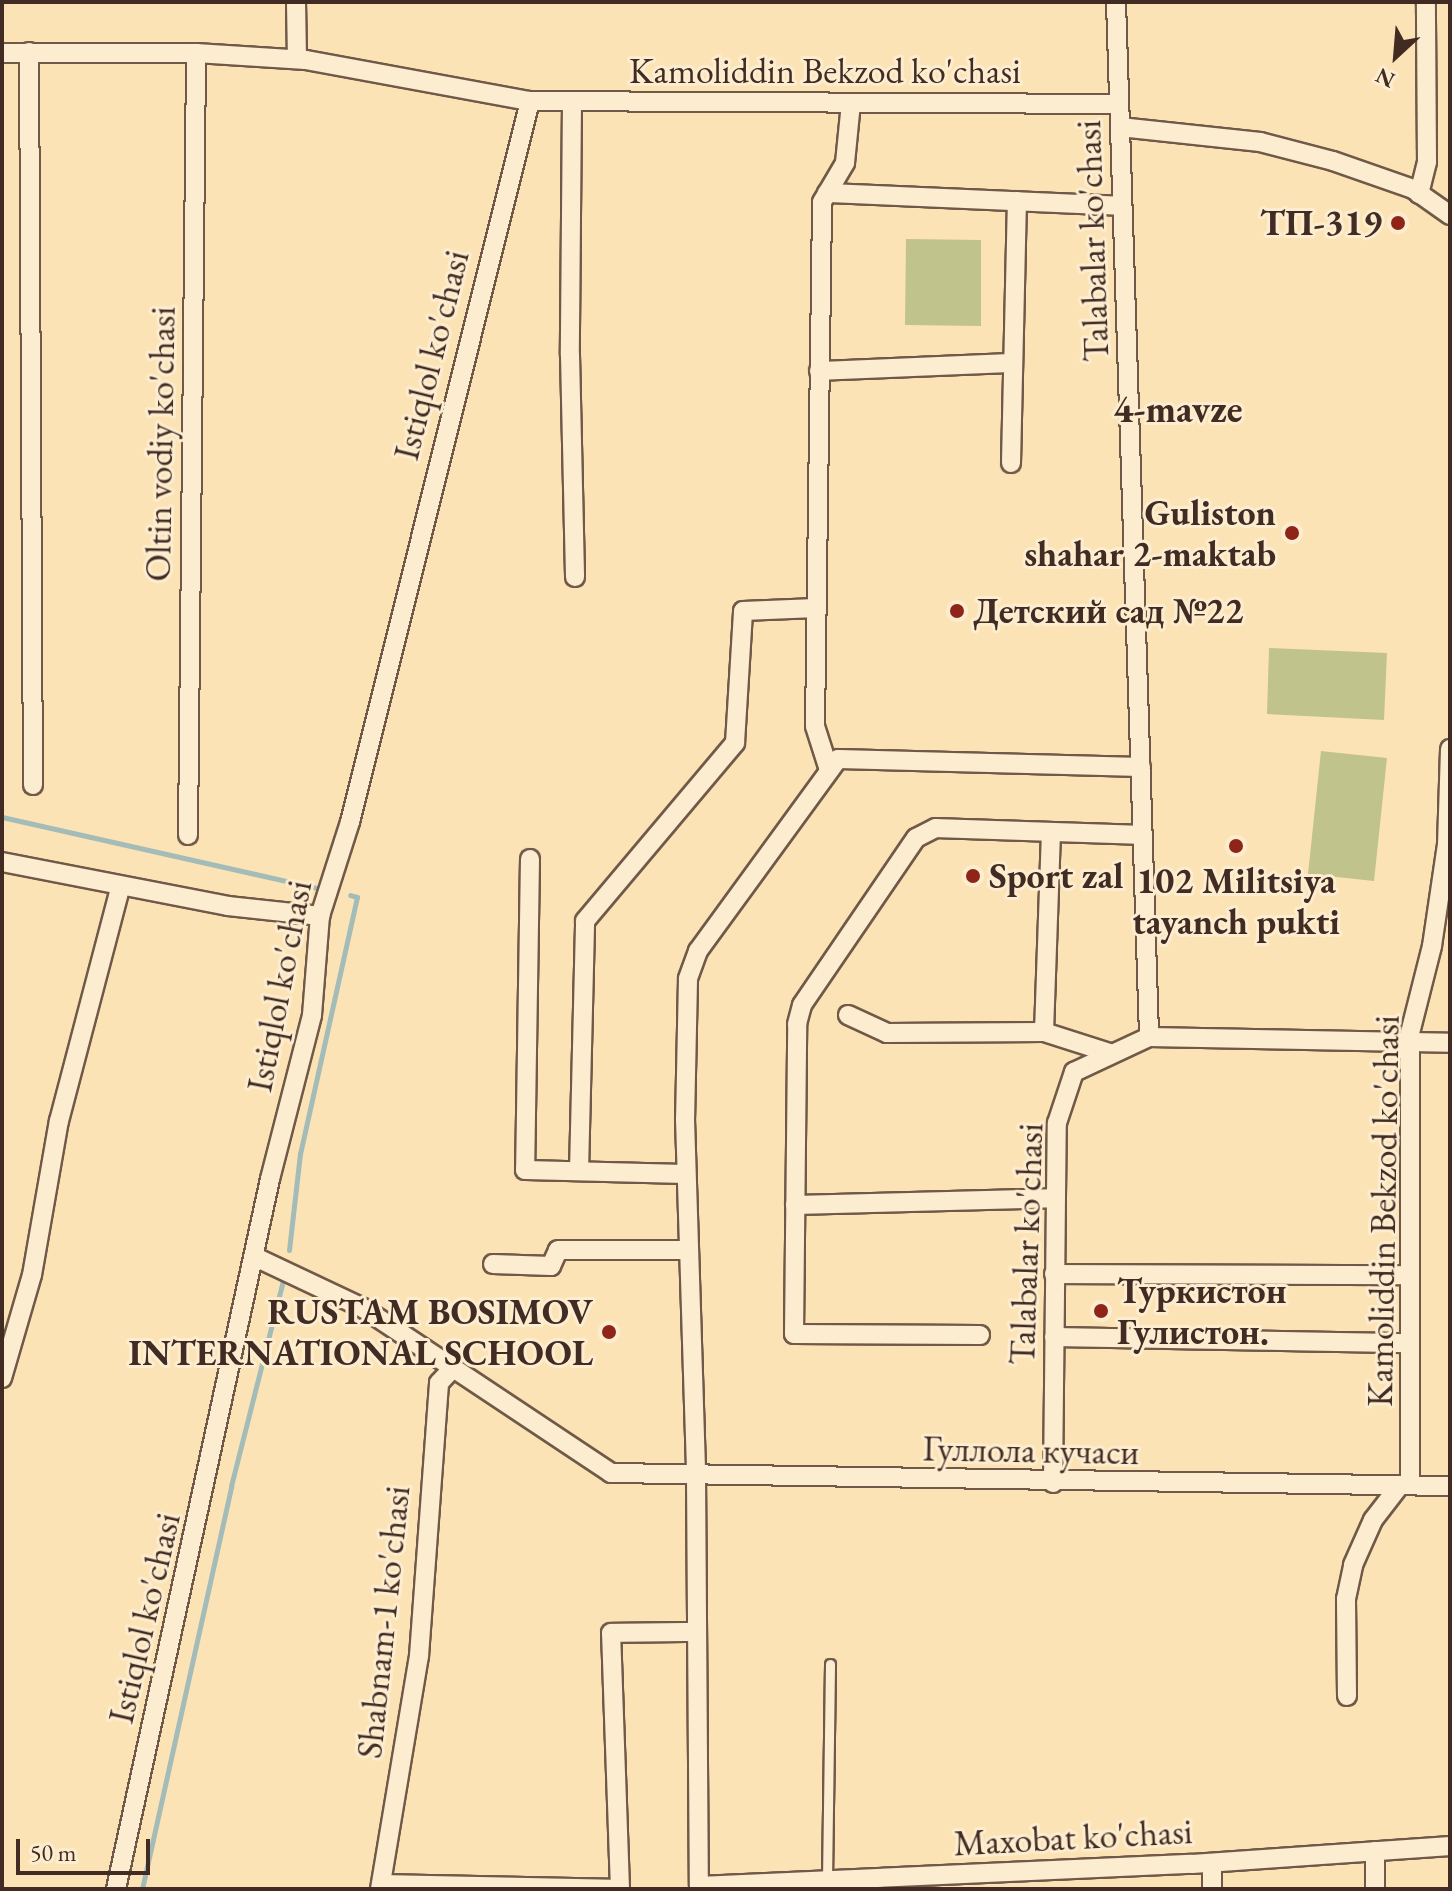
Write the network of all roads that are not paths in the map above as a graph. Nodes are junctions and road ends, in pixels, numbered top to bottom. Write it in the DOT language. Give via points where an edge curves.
graph roads {
  1 [pos="296,2"];
  2 [pos="1116,2"];
  3 [pos="1426,2"];
  4 [pos="29,52"];
  5 [pos="2,53"];
  6 [pos="196,53"];
  7 [pos="297,59"];
  8 [pos="530,101"];
  9 [pos="572,102"];
  10 [pos="851,103"];
  11 [pos="1119,104"];
  12 [pos="1120,127"];
  13 [pos="827,193"];
  14 [pos="1419,194"];
  15 [pos="1017,201"];
  16 [pos="1122,206"];
  17 [pos="1450,215"];
  18 [pos="1013,363"];
  19 [pos="819,371"];
  20 [pos="1011,463"];
  21 [pos="575,577"];
  22 [pos="816,608"];
  23 [pos="1450,749"];
  24 [pos="1141,767"];
  25 [pos="829,770"];
  26 [pos="33,785"];
  27 [pos="1051,832"];
  28 [pos="188,835"];
  29 [pos="1143,835"];
  30 [pos="530,859"];
  31 [pos="2,862"];
  32 [pos="120,888"];
  33 [pos="320,916"];
  34 [pos="848,1015"];
  35 [pos="1044,1032"];
  36 [pos="1149,1037"];
  37 [pos="1410,1043"];
  38 [pos="1450,1043"];
  39 [pos="1110,1053"];
  40 [pos="579,1171"];
  41 [pos="686,1174"];
  42 [pos="1054,1198"];
  43 [pos="795,1205"];
  44 [pos="689,1250"];
  45 [pos="255,1257"];
  46 [pos="493,1264"];
  47 [pos="1054,1274"];
  48 [pos="1410,1275"];
  49 [pos="980,1335"];
  50 [pos="1054,1337"];
  51 [pos="1410,1343"];
  52 [pos="454,1367"];
  53 [pos="2,1378"];
  54 [pos="696,1475"];
  55 [pos="1053,1483"];
  56 [pos="1405,1485"];
  57 [pos="1450,1486"];
  58 [pos="697,1632"];
  59 [pos="830,1664"];
  60 [pos="1347,1696"];
  61 [pos="1450,1846"];
  62 [pos="1375,1851"];
  63 [pos="1212,1863"];
  64 [pos="827,1880"];
  65 [pos="381,1887"];
  66 [pos="578,1888"];
  67 [pos="116,1889"];
  68 [pos="611,1889"];
  69 [pos="620,1889"];
  70 [pos="1212,1889"];
  71 [pos="1375,1889"];
  1 -- 7 [label="street"];
  2 -- 11 [label="street, Talabalar ko'chasi"];
  3 -- 14 [label="street" via="1427,162"];
  4 -- 5 [label="street, Kamoliddin Bekzod ko'chasi"];
  4 -- 6 [label="street, Kamoliddin Bekzod ko'chasi"];
  4 -- 26 [label="street"];
  6 -- 7 [label="street, Kamoliddin Bekzod ko'chasi"];
  6 -- 28 [label="street, Oltin vodiy ko'chasi"];
  7 -- 8 [label="street, Kamoliddin Bekzod ko'chasi"];
  8 -- 9 [label="street, Kamoliddin Bekzod ko'chasi"];
  8 -- 33 [label="street, Istiqlol ko'chasi" via="350,822"];
  9 -- 10 [label="street, Kamoliddin Bekzod ko'chasi"];
  9 -- 21 [label="street"];
  10 -- 11 [label="street, Kamoliddin Bekzod ko'chasi"];
  10 -- 13 [label="street" via="845,163"];
  11 -- 12 [label="street, Talabalar ko'chasi"];
  12 -- 14 [label="street" via="1260,142 1333,161"];
  12 -- 16 [label="street, Talabalar ko'chasi"];
  13 -- 15 [label="street"];
  13 -- 19 [label="street" via="822,202"];
  14 -- 17 [label="street"];
  15 -- 16 [label="street"];
  15 -- 18 [label="street"];
  16 -- 24 [label="street, Talabalar ko'chasi"];
  18 -- 19 [label="street"];
  18 -- 20 [label="street"];
  19 -- 22 [label="street"];
  22 -- 25 [label="street" via="815,726"];
  22 -- 40 [label="street" via="743,611 735,743 585,921"];
  23 -- 37 [label="street, Kamoliddin Bekzod ko'chasi" via="1447,845"];
  24 -- 25 [label="street" via="838,759"];
  24 -- 29 [label="street, Talabalar ko'chasi"];
  25 -- 41 [label="street" via="698,951 688,979"];
  27 -- 29 [label="street"];
  27 -- 35 [label="street"];
  27 -- 43 [label="street" via="936,828 916,838 907,851 802,1005 797,1024"];
  29 -- 36 [label="street, Talabalar ko'chasi"];
  30 -- 40 [label="street" via="525,1170"];
  31 -- 32 [label="street"];
  32 -- 33 [label="street"];
  32 -- 53 [label="street" via="59,1121 32,1275"];
  33 -- 45 [label="street, Istiqlol ko'chasi" via="312,1015"];
  34 -- 35 [label="street" via="887,1033"];
  35 -- 39 [label="street"];
  36 -- 37 [label="street"];
  36 -- 39 [label="street, Talabalar ko'chasi"];
  37 -- 38 [label="street"];
  37 -- 48 [label="street, Kamoliddin Bekzod ko'chasi"];
  39 -- 42 [label="street, Talabalar ko'chasi" via="1074,1072 1057,1123"];
  40 -- 41 [label="street"];
  41 -- 44 [label="street"];
  42 -- 43 [label="street"];
  42 -- 47 [label="street, Talabalar ko'chasi"];
  43 -- 49 [label="street" via="794,1334"];
  44 -- 46 [label="street" via="558,1250 551,1266"];
  44 -- 54 [label="street"];
  45 -- 52 [label="street" via="363,1308"];
  45 -- 67 [label="street, Istiqlol ko'chasi"];
  47 -- 48 [label="street"];
  47 -- 50 [label="street, Talabalar ko'chasi"];
  48 -- 51 [label="street, Kamoliddin Bekzod ko'chasi"];
  50 -- 51 [label="street"];
  50 -- 55 [label="street, Talabalar ko'chasi"];
  51 -- 56 [label="street, Kamoliddin Bekzod ko'chasi"];
  52 -- 54 [label="street, Гуллола кучаси" via="611,1473"];
  52 -- 65 [label="street, Shabnam-1 ko'chasi" via="439,1383 419,1656"];
  54 -- 55 [label="street, Гуллола кучаси"];
  54 -- 58 [label="street"];
  55 -- 56 [label="street, Гуллола кучаси"];
  56 -- 57 [label="street, Гуллола кучаси"];
  56 -- 60 [label="street" via="1373,1520 1353,1565 1346,1599"];
  58 -- 64 [label="street, Maxobat ko'chasi" via="699,1886"];
  58 -- 69 [label="street" via="611,1633"];
  59 -- 64 [label="lane"];
  61 -- 62 [label="street, Maxobat ko'chasi"];
  62 -- 63 [label="street, Maxobat ko'chasi"];
  62 -- 71 [label="street"];
  63 -- 64 [label="street, Maxobat ko'chasi"];
  63 -- 70 [label="street"];
  65 -- 66 [label="street"];
  66 -- 68 [label="street"];
}
